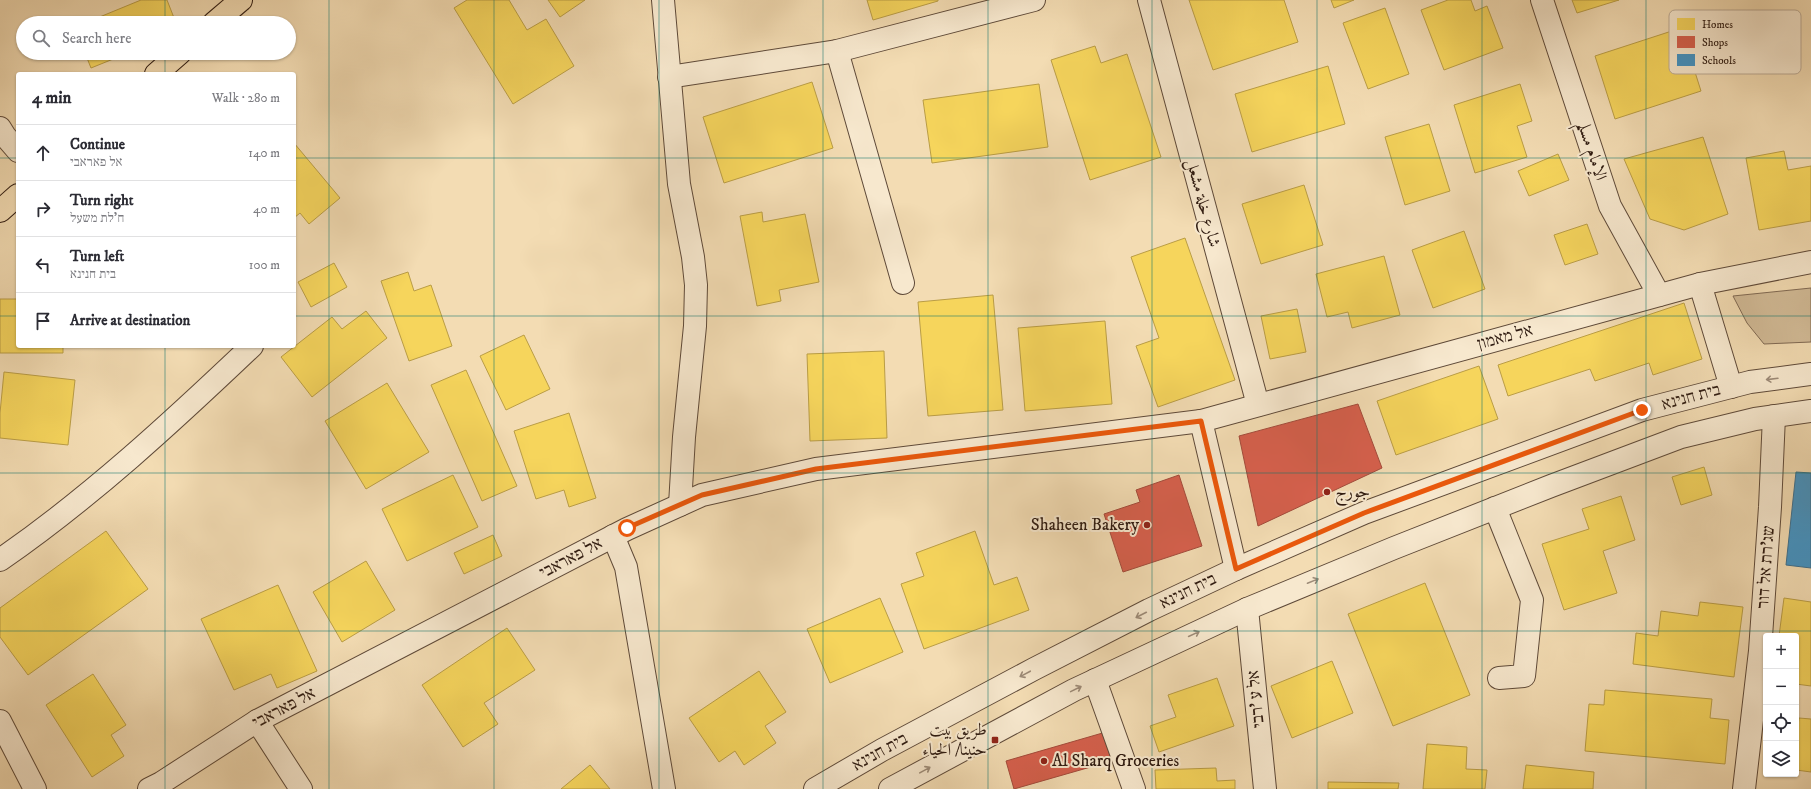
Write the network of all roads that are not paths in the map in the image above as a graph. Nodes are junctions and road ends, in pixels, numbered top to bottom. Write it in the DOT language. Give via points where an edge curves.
graph roads {
  1 [pos="241,0"];
  2 [pos="663,0"];
  3 [pos="1034,0"];
  4 [pos="1149,0"];
  5 [pos="1542,0"];
  6 [pos="986,6"];
  7 [pos="222,16"];
  8 [pos="837,51"];
  9 [pos="172,60"];
  10 [pos="158,72"];
  11 [pos="669,77"];
  12 [pos="0,128"];
  13 [pos="16,149"];
  14 [pos="16,197"];
  15 [pos="0,211"];
  16 [pos="1811,262"];
  17 [pos="903,283"];
  18 [pos="1700,284"];
  19 [pos="1659,295"];
  20 [pos="250,348"];
  21 [pos="1811,374"];
  22 [pos="1731,387"];
  23 [pos="1258,405"];
  24 [pos="1811,411"];
  25 [pos="1774,416"];
  26 [pos="1201,421"];
  27 [pos="680,505"];
  28 [pos="1495,508"];
  29 [pos="613,536"];
  30 [pos="0,560"];
  31 [pos="1236,569"];
  32 [pos="1247,609"];
  33 [pos="1499,678"];
  34 [pos="1096,680"];
  35 [pos="0,721"];
  36 [pos="257,721"];
  37 [pos="35,789"];
  38 [pos="149,789"];
  39 [pos="301,789"];
  40 [pos="664,789"];
  41 [pos="816,789"];
  42 [pos="890,789"];
  43 [pos="1134,789"];
  44 [pos="1264,789"];
  45 [pos="1744,789"];
  1 -- 7 [label="main road"];
  2 -- 11 [label="street"];
  3 -- 6 [label="street"];
  4 -- 23 [label="street, شارع خلة مشعل"];
  5 -- 19 [label="street, الإمام مسلم" via="1610,206"];
  6 -- 8 [label="street"];
  8 -- 11 [label="street"];
  8 -- 17 [label="street"];
  9 -- 10 [label="main road"];
  11 -- 27 [label="street" via="679,184 696,285"];
  12 -- 13 [label="street"];
  14 -- 15 [label="main road"];
  16 -- 18 [label="street, אל מאמון"];
  18 -- 19 [label="street, אל מאמון"];
  18 -- 22 [label="street"];
  19 -- 23 [label="street, אל מאמון"];
  20 -- 30 [label="street" via="183,411 92,490"];
  21 -- 22 [label="street, בית חנינא, one-way"];
  22 -- 31 [label="street, בית חנינא" via="1642,410 1522,453 1364,513"];
  23 -- 26 [label="street, אל מאמון"];
  24 -- 25 [label="street"];
  25 -- 28 [label="street" via="1681,437"];
  25 -- 45 [label="street, שג'רת אל דור" via="1760,651"];
  26 -- 27 [label="street, אל פאראבי" via="816,469 702,495"];
  26 -- 31 [label="street"];
  27 -- 29 [label="street, אל פאראבי"];
  32 -- 28 [label="street, one-way"];
  28 -- 33 [label="street" via="1532,600 1524,676"];
  29 -- 36 [label="street, אל פאראבי"];
  29 -- 40 [label="street" via="626,567"];
  31 -- 41 [label="street, בית חנינא, one-way" via="1034,669 882,750"];
  34 -- 32 [label="street, one-way"];
  32 -- 44 [label="street, אל ע 'רבי"];
  42 -- 34 [label="street, one-way"];
  34 -- 43 [label="street"];
  35 -- 37 [label="street"];
  36 -- 38 [label="street, אל פאראבי"];
  36 -- 39 [label="street"];
}
